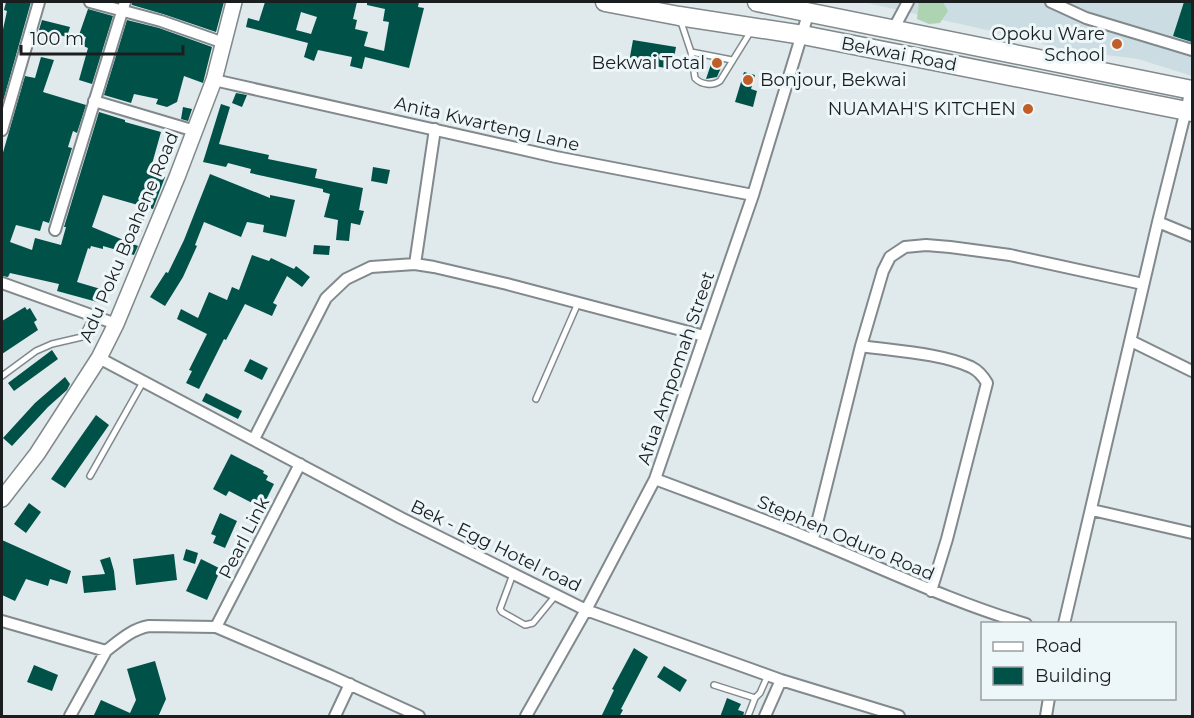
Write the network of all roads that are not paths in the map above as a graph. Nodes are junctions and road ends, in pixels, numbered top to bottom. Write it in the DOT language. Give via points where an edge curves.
graph roads {
  1 [pos="39,2"];
  2 [pos="90,2"];
  3 [pos="234,2"];
  4 [pos="605,2"];
  5 [pos="757,2"];
  6 [pos="908,2"];
  7 [pos="1051,2"];
  8 [pos="123,6"];
  9 [pos="809,11"];
  10 [pos="679,16"];
  11 [pos="754,28"];
  12 [pos="894,28"];
  13 [pos="803,35"];
  14 [pos="224,43"];
  15 [pos="1192,50"];
  16 [pos="691,52"];
  17 [pos="732,60"];
  18 [pos="214,80"];
  19 [pos="1192,90"];
  20 [pos="94,101"];
  21 [pos="1189,111"];
  22 [pos="435,129"];
  23 [pos="2,130"];
  24 [pos="195,131"];
  25 [pos="753,195"];
  26 [pos="1158,222"];
  27 [pos="55,230"];
  28 [pos="1192,236"];
  29 [pos="414,264"];
  30 [pos="2,283"];
  31 [pos="1143,284"];
  32 [pos="578,303"];
  33 [pos="93,316"];
  34 [pos="116,324"];
  35 [pos="704,336"];
  36 [pos="1131,341"];
  37 [pos="861,346"];
  38 [pos="99,358"];
  39 [pos="1192,371"];
  40 [pos="2,376"];
  41 [pos="143,381"];
  42 [pos="536,399"];
  43 [pos="254,439"];
  44 [pos="300,464"];
  45 [pos="90,476"];
  46 [pos="655,479"];
  47 [pos="2,499"];
  48 [pos="1092,510"];
  49 [pos="1192,533"];
  50 [pos="813,539"];
  51 [pos="513,574"];
  52 [pos="931,591"];
  53 [pos="556,595"];
  54 [pos="586,610"];
  55 [pos="2,621"];
  56 [pos="1019,622"];
  57 [pos="1064,622"];
  58 [pos="216,627"];
  59 [pos="106,651"];
  60 [pos="768,675"];
  61 [pos="781,680"];
  62 [pos="350,684"];
  63 [pos="714,685"];
  64 [pos="755,698"];
  65 [pos="1049,700"];
  66 [pos="70,717"];
  67 [pos="334,717"];
  68 [pos="419,717"];
  69 [pos="526,717"];
  70 [pos="748,717"];
  71 [pos="765,717"];
  72 [pos="899,717"];
  73 [pos="1046,717"];
  1 -- 23 [label="street"];
  2 -- 8 [label="street"];
  3 -- 14 [label="street, Adu Poku Boahene Road"];
  4 -- 10 [label="highway, Bekwai Road"];
  5 -- 9 [label="highway, Bekwai Road"];
  6 -- 12 [label="street"];
  7 -- 15 [label="street" via="1086,18"];
  8 -- 14 [label="street"];
  8 -- 20 [label="street"];
  9 -- 12 [label="highway, Bekwai Road"];
  9 -- 13 [label="street, Afua Ampomah Street"];
  10 -- 11 [label="highway, Bekwai Road"];
  10 -- 16 [label="lane"];
  11 -- 13 [label="highway, Bekwai Road"];
  11 -- 17 [label="lane"];
  12 -- 19 [label="highway, Bekwai Road"];
  13 -- 21 [label="highway, Bekwai Road"];
  13 -- 25 [label="street, Afua Ampomah Street"];
  14 -- 18 [label="street, Adu Poku Boahene Road"];
  16 -- 17 [label="lane"];
  16 -- 17 [label="lane" via="695,78 702,83 718,83"];
  18 -- 22 [label="street, Anita Kwarteng Lane"];
  18 -- 24 [label="street, Adu Poku Boahene Road"];
  19 -- 21 [label="street"];
  20 -- 24 [label="street"];
  20 -- 27 [label="street"];
  21 -- 26 [label="street"];
  22 -- 25 [label="street, Anita Kwarteng Lane"];
  22 -- 29 [label="street"];
  24 -- 34 [label="street, Adu Poku Boahene Road"];
  25 -- 35 [label="street, Afua Ampomah Street"];
  26 -- 28 [label="street"];
  26 -- 31 [label="street"];
  29 -- 32 [label="street"];
  29 -- 43 [label="street" via="370,267 346,279 326,298"];
  30 -- 33 [label="street"];
  31 -- 36 [label="street"];
  31 -- 37 [label="street" via="1010,255 926,245 905,247 890,256 883,271"];
  32 -- 35 [label="street"];
  32 -- 42 [label="lane"];
  33 -- 34 [label="street"];
  33 -- 40 [label="lane" via="82,337 36,351"];
  34 -- 38 [label="street, Adu Poku Boahene Road"];
  35 -- 46 [label="street, Afua Ampomah Street"];
  36 -- 39 [label="street"];
  36 -- 48 [label="street"];
  37 -- 50 [label="street"];
  37 -- 52 [label="street" via="926,355 963,365 982,374 987,383"];
  38 -- 41 [label="street, Bek - Egg Hotel road"];
  38 -- 47 [label="street, Adu Poku Boahene Road"];
  41 -- 43 [label="street, Bek - Egg Hotel road"];
  41 -- 45 [label="lane"];
  43 -- 44 [label="street, Bek - Egg Hotel road"];
  44 -- 51 [label="street, Bek - Egg Hotel road"];
  44 -- 58 [label="street, Pearl Link"];
  46 -- 50 [label="street, Stephen Oduro Road"];
  46 -- 54 [label="street, Afua Ampomah Street"];
  48 -- 49 [label="street"];
  48 -- 57 [label="street"];
  50 -- 52 [label="street, Stephen Oduro Road"];
  51 -- 53 [label="street, Bek - Egg Hotel road"];
  51 -- 53 [label="lane" via="500,609 525,625 533,623"];
  52 -- 56 [label="street, Stephen Oduro Road"];
  53 -- 54 [label="street, Bek - Egg Hotel road"];
  54 -- 60 [label="street, Bek - Egg Hotel road"];
  54 -- 69 [label="street, Afua Ampomah Street"];
  55 -- 59 [label="street"];
  58 -- 59 [label="street" via="149,626 131,632"];
  58 -- 62 [label="street"];
  59 -- 66 [label="street"];
  60 -- 61 [label="street, Bek - Egg Hotel road"];
  60 -- 64 [label="lane"];
  61 -- 71 [label="street"];
  61 -- 72 [label="street, Bek - Egg Hotel road"];
  62 -- 67 [label="street"];
  62 -- 68 [label="street"];
  63 -- 64 [label="lane"];
  64 -- 70 [label="lane"];
  65 -- 73 [label="street"];
}
